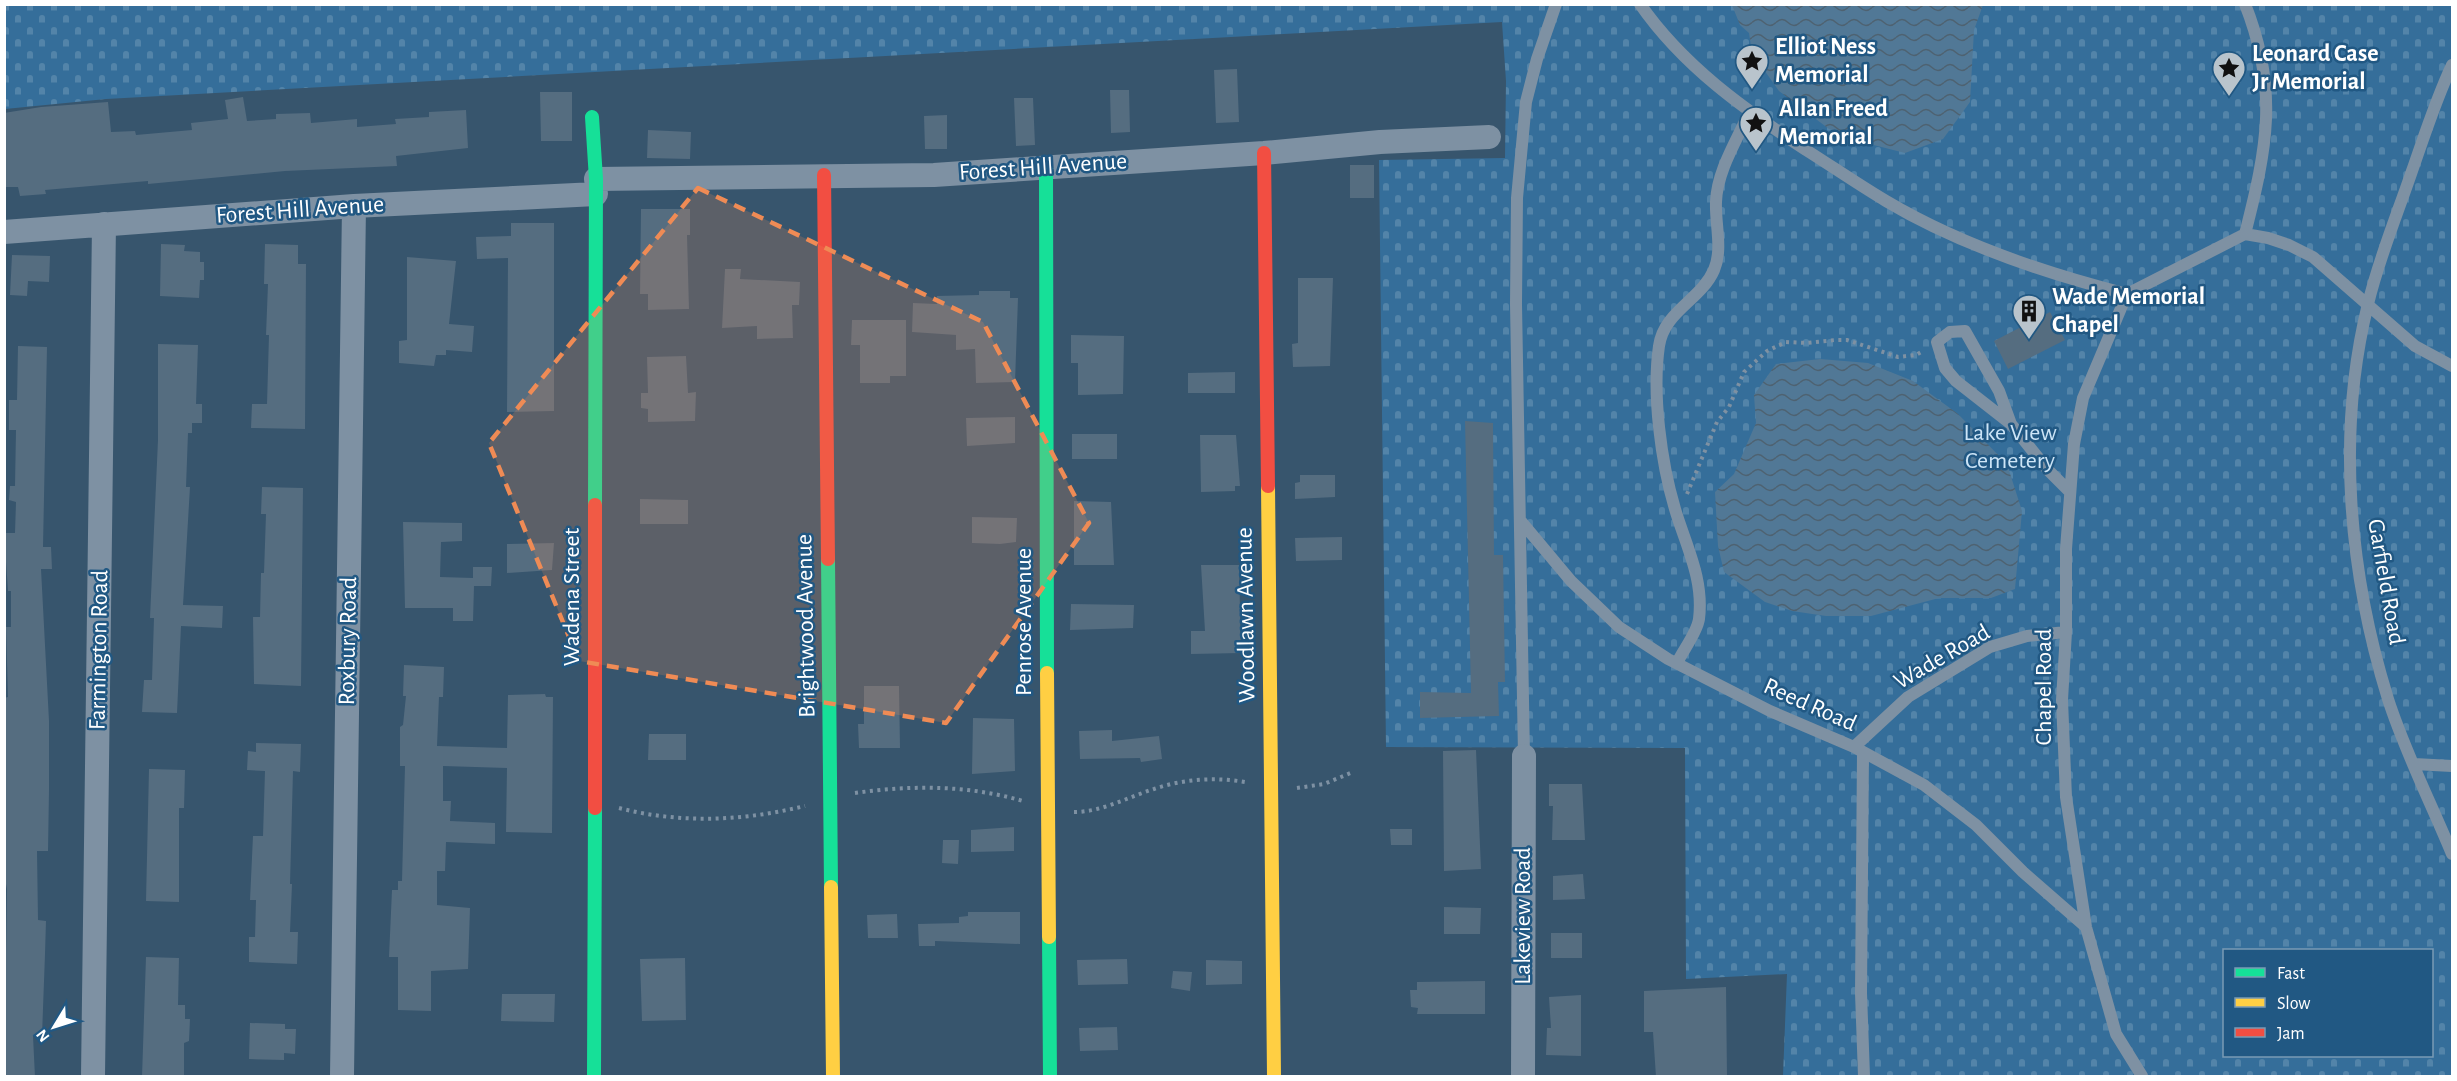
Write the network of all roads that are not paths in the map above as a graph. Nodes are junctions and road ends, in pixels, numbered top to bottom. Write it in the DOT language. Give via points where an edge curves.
graph roads {
  1 [pos="1556,4"];
  2 [pos="1640,4"];
  3 [pos="2245,4"];
  4 [pos="2452,65"];
  5 [pos="1749,113"];
  6 [pos="592,117"];
  7 [pos="1489,137"];
  8 [pos="1264,153"];
  9 [pos="1047,166"];
  10 [pos="824,175"];
  11 [pos="596,186"];
  12 [pos="354,206"];
  13 [pos="104,224"];
  14 [pos="4,232"];
  15 [pos="2245,234"];
  16 [pos="2127,294"];
  17 [pos="2367,305"];
  18 [pos="2452,366"];
  19 [pos="2011,424"];
  20 [pos="2069,491"];
  21 [pos="1520,520"];
  22 [pos="2066,632"];
  23 [pos="1677,663"];
  24 [pos="1858,750"];
  25 [pos="1524,756"];
  26 [pos="2414,764"];
  27 [pos="2452,765"];
  28 [pos="2452,854"];
  29 [pos="2086,927"];
  30 [pos="93,1077"];
  31 [pos="342,1077"];
  32 [pos="594,1077"];
  33 [pos="833,1077"];
  34 [pos="1050,1077"];
  35 [pos="1274,1077"];
  36 [pos="1523,1077"];
  37 [pos="1864,1077"];
  38 [pos="2142,1077"];
  1 -- 21 [label="lane" via="1526,102 1517,198"];
  2 -- 5 [label="lane" via="1655,26"];
  3 -- 15 [label="lane" via="2267,89 2267,117 2262,166"];
  4 -- 17 [label="lane, Garfield Road" via="2432,108"];
  5 -- 16 [label="lane" via="1888,202 1960,237 2056,276"];
  5 -- 23 [label="lane" via="1724,168 1716,201 1717,260 1713,272 1670,318 1659,346 1661,434 1667,474 1700,584 1699,621"];
  6 -- 11 [label="street, Wadena Street"];
  7 -- 8 [label="street, Forest Hill Avenue"];
  8 -- 9 [label="street, Forest Hill Avenue"];
  8 -- 35 [label="street, Woodlawn Avenue"];
  9 -- 10 [label="street, Forest Hill Avenue" via="934,175"];
  9 -- 34 [label="street, Penrose Avenue"];
  10 -- 11 [label="street, Forest Hill Avenue"];
  10 -- 33 [label="street, Brightwood Avenue"];
  11 -- 12 [label="street, Forest Hill Avenue"];
  11 -- 32 [label="street, Wadena Street"];
  12 -- 13 [label="street, Forest Hill Avenue"];
  12 -- 31 [label="street, Roxbury Road"];
  13 -- 14 [label="street, Forest Hill Avenue"];
  13 -- 30 [label="street, Farmington Road"];
  15 -- 16 [label="lane"];
  15 -- 17 [label="lane" via="2289,245 2313,257"];
  16 -- 20 [label="lane, Chapel Road" via="2083,398"];
  17 -- 18 [label="lane" via="2415,346"];
  17 -- 26 [label="lane, Garfield Road" via="2356,372 2350,451 2353,518 2364,607 2388,700"];
  19 -- 19 [label="lane" via="1999,391 1965,331 1950,332 1937,342 1945,368 1956,381"];
  19 -- 20 [label="lane"];
  20 -- 22 [label="lane, Chapel Road"];
  21 -- 23 [label="lane, Reed Road" via="1571,580 1619,627"];
  21 -- 25 [label="lane"];
  22 -- 24 [label="lane, Wade Road" via="2027,636 1990,647 1908,697"];
  22 -- 29 [label="lane, Chapel Road" via="2062,700 2066,797"];
  23 -- 24 [label="lane, Reed Road"];
  24 -- 29 [label="lane, Reed Road" via="1924,785 1976,825"];
  24 -- 37 [label="lane"];
  25 -- 36 [label="street, Lakeview Road"];
  26 -- 27 [label="lane"];
  26 -- 28 [label="lane, Garfield Road"];
  29 -- 38 [label="lane, Chapel Road" via="2116,1034"];
}
